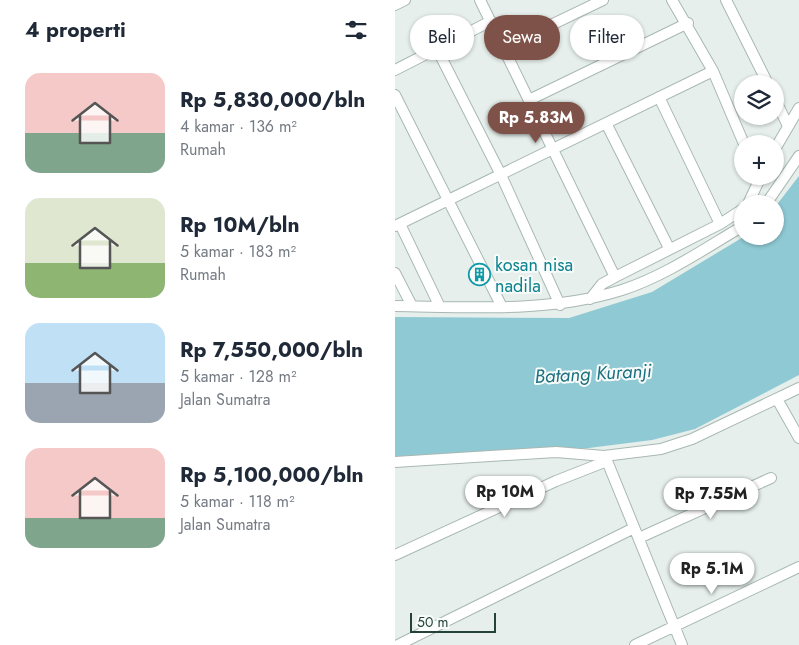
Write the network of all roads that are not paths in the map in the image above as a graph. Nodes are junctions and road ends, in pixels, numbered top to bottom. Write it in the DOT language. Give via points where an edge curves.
graph roads {
  1 [pos="405,0"];
  2 [pos="480,0"];
  3 [pos="603,0"];
  4 [pos="672,0"];
  5 [pos="726,0"];
  6 [pos="395,5"];
  7 [pos="488,15"];
  8 [pos="560,21"];
  9 [pos="687,23"];
  10 [pos="415,60"];
  11 [pos="443,60"];
  12 [pos="509,60"];
  13 [pos="395,70"];
  14 [pos="713,71"];
  15 [pos="763,75"];
  16 [pos="395,95"];
  17 [pos="659,98"];
  18 [pos="529,100"];
  19 [pos="799,108"];
  20 [pos="784,118"];
  21 [pos="606,123"];
  22 [pos="788,126"];
  23 [pos="740,135"];
  24 [pos="783,135"];
  25 [pos="553,149"];
  26 [pos="799,156"];
  27 [pos="501,175"];
  28 [pos="772,195"];
  29 [pos="449,200"];
  30 [pos="734,215"];
  31 [pos="720,224"];
  32 [pos="397,225"];
  33 [pos="734,231"];
  34 [pos="669,248"];
  35 [pos="395,273"];
  36 [pos="615,277"];
  37 [pos="590,299"];
  38 [pos="560,305"];
  39 [pos="395,306"];
  40 [pos="412,306"];
  41 [pos="439,306"];
  42 [pos="503,306"];
  43 [pos="799,388"];
  44 [pos="777,399"];
  45 [pos="799,438"];
  46 [pos="605,458"];
  47 [pos="395,462"];
  48 [pos="771,478"];
  49 [pos="634,528"];
  50 [pos="639,538"];
  51 [pos="395,556"];
  52 [pos="799,567"];
  53 [pos="675,626"];
  54 [pos="398,645"];
  55 [pos="635,645"];
  56 [pos="682,645"];
  1 -- 6 [label="street"];
  2 -- 7 [label="street"];
  3 -- 8 [label="street"];
  4 -- 9 [label="street"];
  5 -- 15 [label="street"];
  9 -- 14 [label="street"];
  9 -- 18 [label="street"];
  10 -- 13 [label="street"];
  11 -- 27 [label="street"];
  12 -- 18 [label="street"];
  14 -- 17 [label="street"];
  14 -- 23 [label="street"];
  16 -- 29 [label="street"];
  17 -- 21 [label="street"];
  17 -- 31 [label="street"];
  18 -- 25 [label="street"];
  19 -- 22 [label="street"];
  20 -- 22 [label="street"];
  21 -- 25 [label="street"];
  21 -- 34 [label="street"];
  22 -- 24 [label="street"];
  25 -- 27 [label="street"];
  25 -- 36 [label="street"];
  26 -- 28 [label="street"];
  27 -- 29 [label="street"];
  27 -- 38 [label="street"];
  29 -- 32 [label="street"];
  29 -- 42 [label="street"];
  30 -- 31 [label="street"];
  31 -- 34 [label="street"];
  32 -- 41 [label="street"];
  33 -- 37 [label="street" via="650,279"];
  34 -- 36 [label="street"];
  35 -- 40 [label="street"];
  36 -- 37 [label="street" via="602,284"];
  37 -- 38 [label="street"];
  38 -- 42 [label="street"];
  39 -- 40 [label="street"];
  40 -- 41 [label="street"];
  41 -- 42 [label="street"];
  43 -- 44 [label="street"];
  44 -- 45 [label="street"];
  44 -- 46 [label="street" via="669,446"];
  46 -- 47 [label="street" via="556,452"];
  46 -- 49 [label="street"];
  46 -- 51 [label="street"];
  48 -- 50 [label="street"];
  49 -- 50 [label="street"];
  49 -- 54 [label="street"];
  50 -- 53 [label="street"];
  52 -- 53 [label="street"];
  53 -- 55 [label="street"];
  53 -- 56 [label="street"];
}
